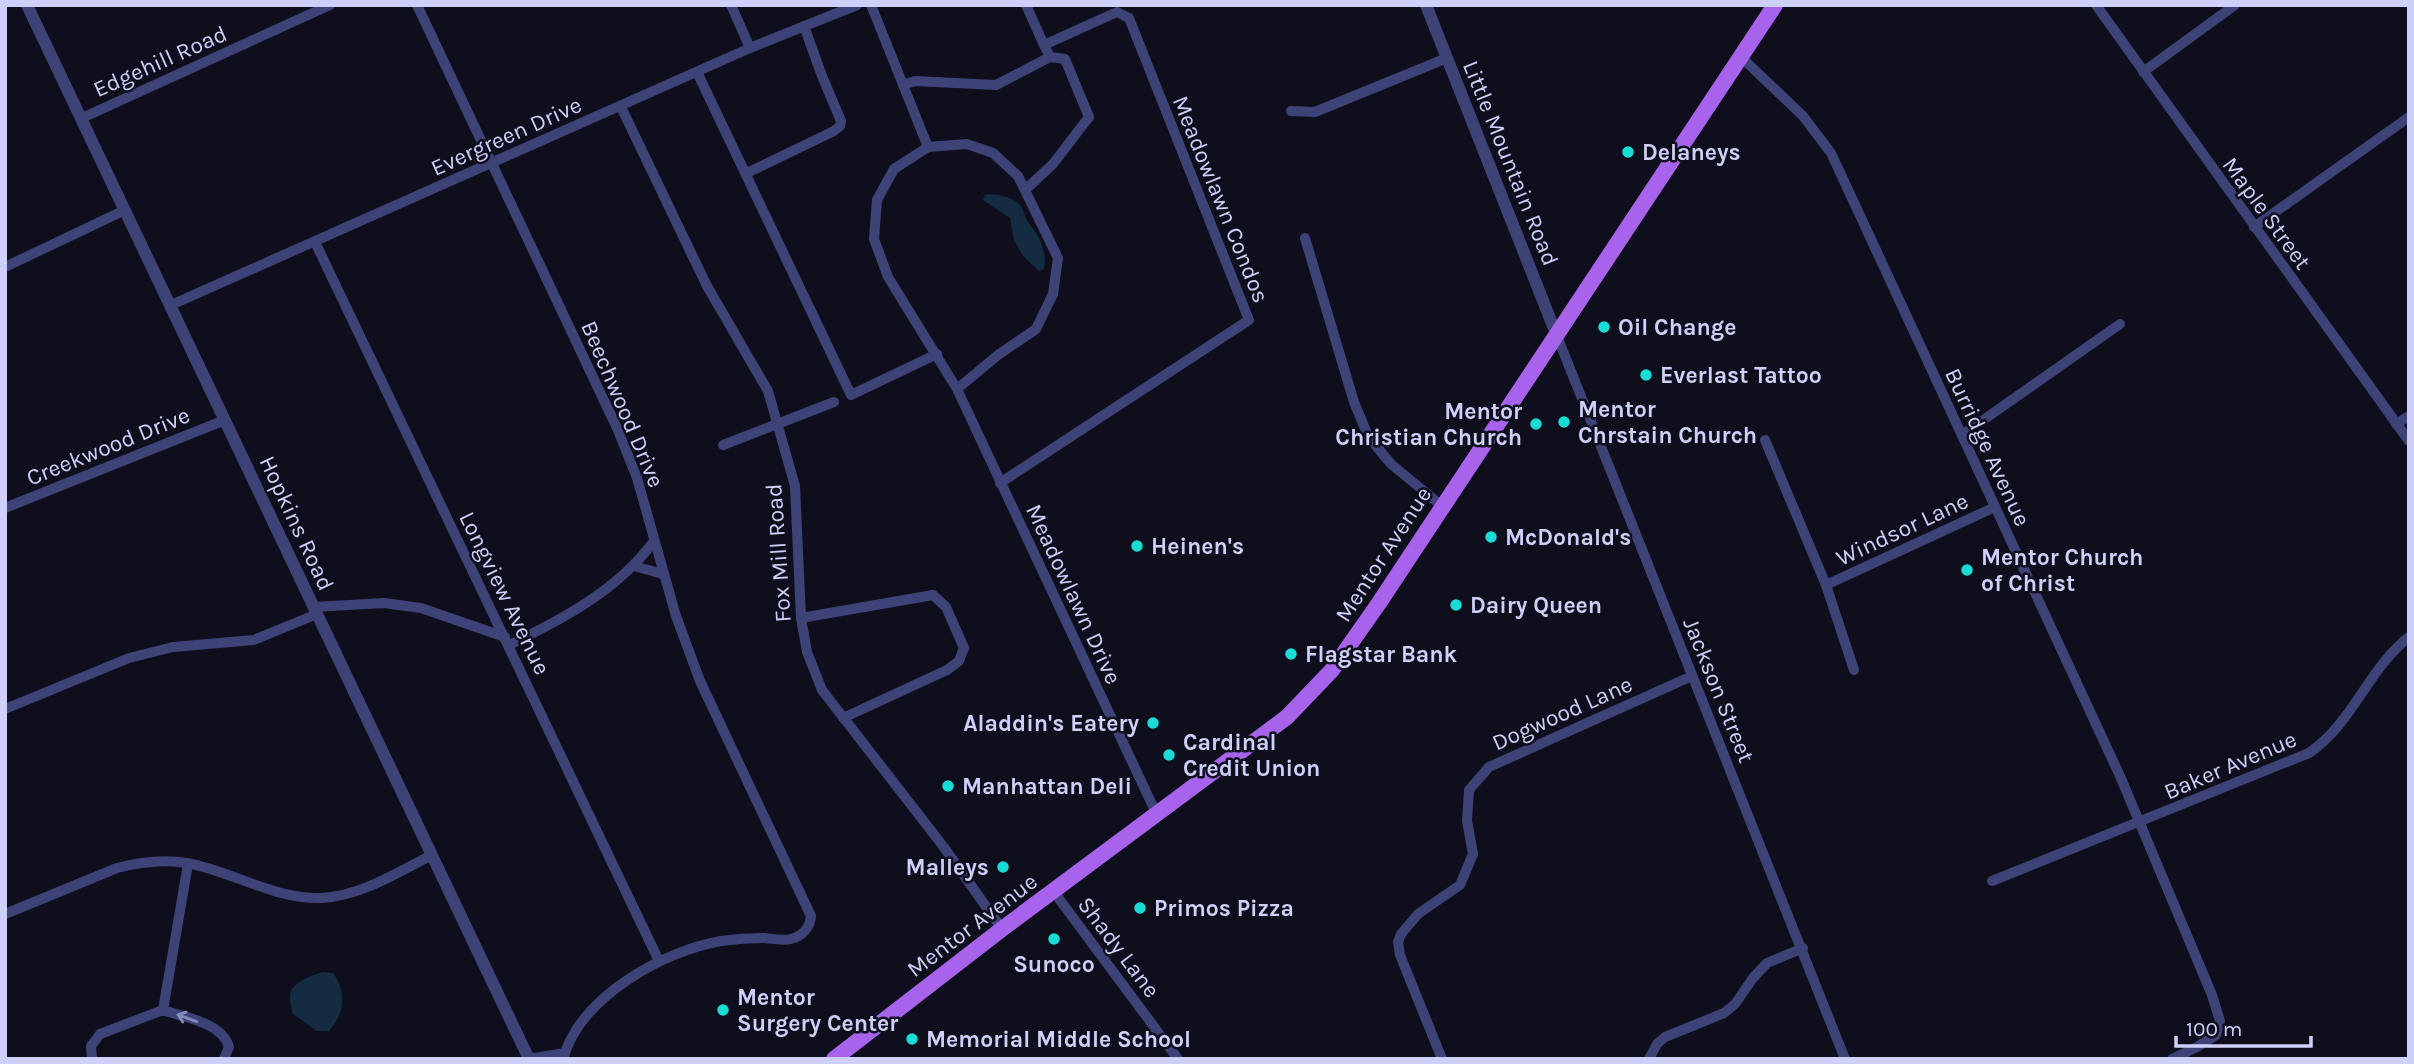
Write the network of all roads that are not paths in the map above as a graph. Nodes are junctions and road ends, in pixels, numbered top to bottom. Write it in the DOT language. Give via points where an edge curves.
graph roads {
  1 [pos="27,5"];
  2 [pos="330,5"];
  3 [pos="417,5"];
  4 [pos="731,5"];
  5 [pos="857,5"];
  6 [pos="871,5"];
  7 [pos="1026,5"];
  8 [pos="1426,5"];
  9 [pos="1775,5"];
  10 [pos="2096,5"];
  11 [pos="2235,5"];
  12 [pos="804,26"];
  13 [pos="1044,45"];
  14 [pos="750,48"];
  15 [pos="1050,57"];
  16 [pos="1741,57"];
  17 [pos="1447,58"];
  18 [pos="697,72"];
  19 [pos="2143,72"];
  20 [pos="904,85"];
  21 [pos="621,107"];
  22 [pos="1291,111"];
  23 [pos="2409,117"];
  24 [pos="82,118"];
  25 [pos="928,147"];
  26 [pos="492,163"];
  27 [pos="747,173"];
  28 [pos="1025,190"];
  29 [pos="125,210"];
  30 [pos="2254,228"];
  31 [pos="1306,238"];
  32 [pos="315,242"];
  33 [pos="5,267"];
  34 [pos="171,305"];
  35 [pos="2120,324"];
  36 [pos="1557,336"];
  37 [pos="937,354"];
  38 [pos="957,389"];
  39 [pos="834,402"];
  40 [pos="2409,416"];
  41 [pos="225,420"];
  42 [pos="2396,424"];
  43 [pos="778,425"];
  44 [pos="1962,435"];
  45 [pos="1765,440"];
  46 [pos="2409,441"];
  47 [pos="723,445"];
  48 [pos="1000,483"];
  49 [pos="1441,506"];
  50 [pos="1995,507"];
  51 [pos="5,508"];
  52 [pos="654,541"];
  53 [pos="634,566"];
  54 [pos="663,574"];
  55 [pos="1826,585"];
  56 [pos="315,610"];
  57 [pos="801,618"];
  58 [pos="2409,637"];
  59 [pos="507,641"];
  60 [pos="1854,670"];
  61 [pos="1692,676"];
  62 [pos="5,709"];
  63 [pos="843,718"];
  64 [pos="1157,815"];
  65 [pos="2140,823"];
  66 [pos="432,855"];
  67 [pos="188,864"];
  68 [pos="1992,881"];
  69 [pos="1054,892"];
  70 [pos="5,914"];
  71 [pos="1002,929"];
  72 [pos="1803,948"];
  73 [pos="659,961"];
  74 [pos="163,1010"];
  75 [pos="564,1056"];
  76 [pos="92,1059"];
  77 [pos="224,1059"];
  78 [pos="529,1059"];
  79 [pos="834,1059"];
  80 [pos="1178,1059"];
  81 [pos="1441,1059"];
  82 [pos="1648,1059"];
  83 [pos="1845,1059"];
  84 [pos="2172,1059"];
  1 -- 24 [label="street, Hopkins Road"];
  2 -- 24 [label="street, Edgehill Road"];
  3 -- 26 [label="street, Beechwood Drive"];
  4 -- 14 [label="street"];
  5 -- 12 [label="street, Evergreen Drive"];
  6 -- 20 [label="street"];
  7 -- 13 [label="street"];
  8 -- 17 [label="street, Little Mountain Road"];
  9 -- 16 [label="main road, Mentor Avenue"];
  10 -- 19 [label="street, Maple Street"];
  11 -- 19 [label="street"];
  12 -- 14 [label="street, Evergreen Drive"];
  12 -- 27 [label="street" via="840,126"];
  13 -- 15 [label="street"];
  13 -- 48 [label="street, Meadowlawn Condos" via="1117,12 1129,18 1249,320"];
  14 -- 18 [label="street, Evergreen Drive"];
  15 -- 20 [label="street" via="996,85 915,81"];
  15 -- 28 [label="street" via="1065,59 1089,117 1053,164"];
  16 -- 36 [label="main road, Mentor Avenue"];
  16 -- 44 [label="street, Burridge Avenue" via="1803,116 1831,153"];
  17 -- 22 [label="street" via="1315,112"];
  17 -- 36 [label="street, Little Mountain Road"];
  18 -- 21 [label="street, Evergreen Drive"];
  18 -- 27 [label="street"];
  19 -- 30 [label="street, Maple Street"];
  20 -- 25 [label="street"];
  21 -- 26 [label="street, Evergreen Drive"];
  21 -- 43 [label="street, Fox Mill Road" via="707,286 768,391"];
  23 -- 30 [label="street"];
  24 -- 29 [label="street, Hopkins Road"];
  25 -- 28 [label="street, Meadowlawn Drive" via="967,144 993,153 1018,176"];
  25 -- 37 [label="street, Meadowlawn Drive" via="894,169 877,200 874,239 888,277"];
  26 -- 32 [label="street, Evergreen Drive"];
  26 -- 52 [label="street, Beechwood Drive" via="617,428"];
  27 -- 37 [label="street" via="851,396"];
  28 -- 38 [label="street, Meadowlawn Drive" via="1058,258 1053,294 1035,329"];
  29 -- 33 [label="street"];
  29 -- 34 [label="street, Hopkins Road"];
  30 -- 42 [label="street, Maple Street"];
  31 -- 49 [label="street" via="1368,436 1396,470"];
  32 -- 34 [label="street, Evergreen Drive"];
  32 -- 59 [label="street, Longview Avenue"];
  34 -- 41 [label="street, Hopkins Road"];
  35 -- 44 [label="street"];
  36 -- 49 [label="main road, Mentor Avenue"];
  36 -- 61 [label="street, Jackson Street"];
  37 -- 38 [label="street, Meadowlawn Drive"];
  38 -- 48 [label="street, Meadowlawn Drive"];
  39 -- 43 [label="street"];
  40 -- 42 [label="street"];
  41 -- 51 [label="street, Creekwood Drive"];
  41 -- 56 [label="street, Hopkins Road"];
  42 -- 46 [label="street, Maple Street"];
  43 -- 47 [label="street"];
  43 -- 57 [label="street, Fox Mill Road" via="795,486"];
  44 -- 50 [label="street, Burridge Avenue"];
  45 -- 55 [label="street, Windsor Lane"];
  48 -- 64 [label="street, Meadowlawn Drive"];
  49 -- 64 [label="main road, Mentor Avenue" via="1345,653 1311,694"];
  50 -- 55 [label="street, Windsor Lane"];
  50 -- 65 [label="street, Burridge Avenue"];
  52 -- 53 [label="street"];
  52 -- 54 [label="street, Beechwood Drive"];
  53 -- 54 [label="street"];
  53 -- 59 [label="street" via="568,614"];
  54 -- 73 [label="street, Beechwood Drive" via="712,708 810,910 810,923 789,939 719,941"];
  55 -- 60 [label="street, Windsor Lane"];
  56 -- 59 [label="street" via="384,603 421,608"];
  56 -- 62 [label="street" via="254,640 173,648 129,658"];
  56 -- 66 [label="street, Hopkins Road"];
  57 -- 63 [label="street, Fox Mill Road" via="813,672"];
  57 -- 63 [label="street" via="933,595 946,607 964,648 959,661 947,670"];
  58 -- 65 [label="street, Baker Avenue" via="2321,745 2300,758"];
  59 -- 73 [label="street, Longview Avenue"];
  61 -- 72 [label="street, Jackson Street"];
  61 -- 81 [label="street, Dogwood Lane" via="1489,767 1469,790 1467,821 1473,853 1460,884 1418,914 1398,942"];
  63 -- 71 [label="street, Fox Mill Road"];
  64 -- 69 [label="main road, Mentor Avenue"];
  65 -- 68 [label="street, Baker Avenue"];
  65 -- 84 [label="street, Burridge Avenue" via="2220,1021 2216,1035"];
  66 -- 67 [label="street" via="374,884 322,898 274,891"];
  66 -- 78 [label="street, Hopkins Road"];
  67 -- 70 [label="street" via="165,861 117,868"];
  67 -- 74 [label="street"];
  69 -- 71 [label="main road, Mentor Avenue"];
  69 -- 80 [label="street, Shady Lane"];
  71 -- 79 [label="main road, Mentor Avenue"];
  72 -- 82 [label="street" via="1767,963 1724,1013 1665,1037"];
  72 -- 83 [label="street, Jackson Street"];
  73 -- 75 [label="street" via="600,1003"];
  74 -- 76 [label="street" via="100,1034 90,1049"];
  77 -- 74 [label="street, one-way" via="229,1047 218,1030"];
  75 -- 78 [label="street"];
}
